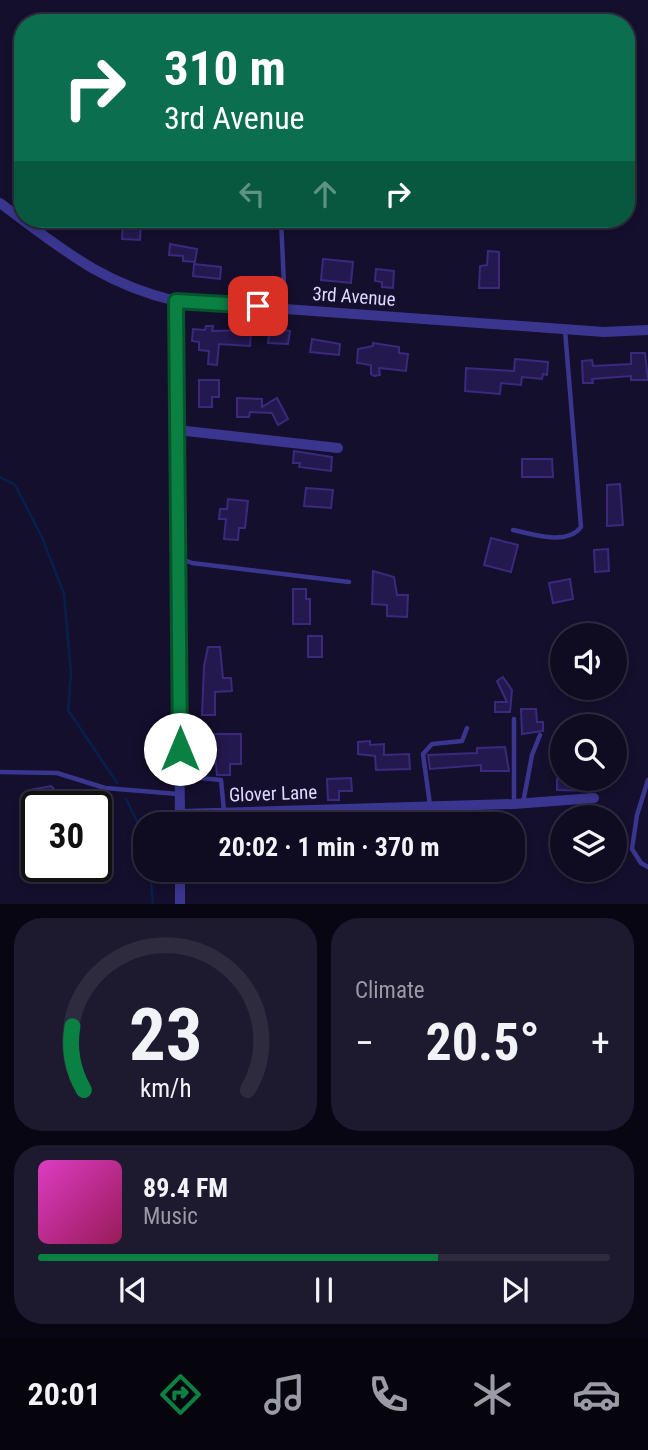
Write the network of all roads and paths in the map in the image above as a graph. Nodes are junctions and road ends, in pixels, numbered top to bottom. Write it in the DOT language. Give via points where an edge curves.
graph roads {
  1 [pos="35,228"];
  2 [pos="281,228"];
  3 [pos="176,301"];
  4 [pos="285,308"];
  5 [pos="565,329"];
  6 [pos="648,330"];
  7 [pos="177,430"];
  8 [pos="338,448"];
  9 [pos="513,530"];
  10 [pos="178,557"];
  11 [pos="349,582"];
  12 [pos="514,719"];
  13 [pos="467,728"];
  14 [pos="540,735"];
  15 [pos="0,772"];
  16 [pos="180,776"];
  17 [pos="648,780"];
  18 [pos="180,794"];
  19 [pos="594,798"];
  20 [pos="519,804"];
  21 [pos="430,806"];
  22 [pos="180,812"];
  23 [pos="225,812"];
  24 [pos="648,867"];
  25 [pos="180,882"];
  26 [pos="180,904"];
  1 -- 3 [label="street, 3rd Avenue" via="96,272 136,292"];
  2 -- 4 [label="lane"];
  3 -- 4 [label="street, 3rd Avenue"];
  3 -- 7 [label="street"];
  4 -- 5 [label="street, 3rd Avenue"];
  5 -- 6 [label="street, 3rd Avenue"];
  5 -- 9 [label="lane" via="581,527 574,534 556,537"];
  7 -- 8 [label="street"];
  7 -- 10 [label="street"];
  10 -- 11 [label="lane" via="192,563"];
  10 -- 16 [label="street"];
  12 -- 20 [label="lane"];
  13 -- 21 [label="lane" via="462,741 432,744 423,754"];
  14 -- 20 [label="lane"];
  15 -- 18 [label="lane" via="57,773 122,791"];
  16 -- 18 [label="street"];
  16 -- 23 [label="lane" via="221,780"];
  17 -- 24 [label="lane" via="632,849"];
  18 -- 22 [label="street"];
  19 -- 20 [label="street, Glover Lane"];
  20 -- 21 [label="street, Glover Lane"];
  21 -- 23 [label="street, Glover Lane"];
  25 -- 26 [label="street"];
}
